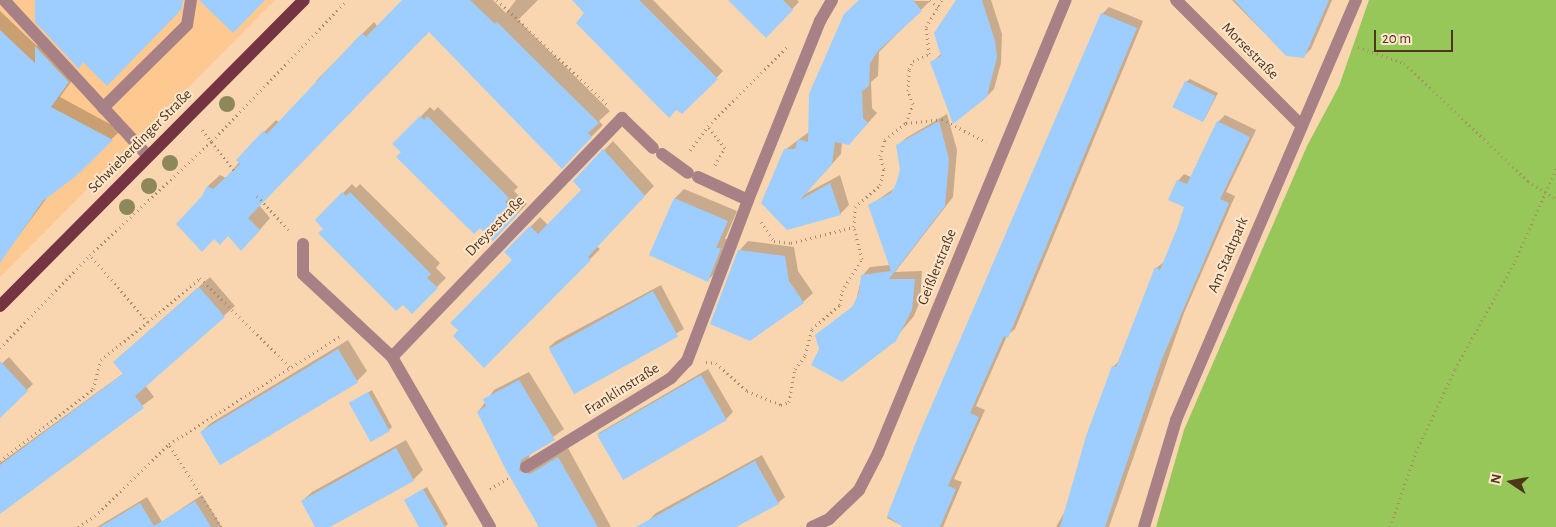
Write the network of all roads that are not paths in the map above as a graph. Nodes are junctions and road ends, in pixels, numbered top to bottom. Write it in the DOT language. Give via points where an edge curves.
graph roads {
  1 [pos="4,0"];
  2 [pos="17,0"];
  3 [pos="191,0"];
  4 [pos="304,0"];
  5 [pos="832,0"];
  6 [pos="1066,0"];
  7 [pos="1176,0"];
  8 [pos="1356,0"];
  9 [pos="21,16"];
  10 [pos="103,108"];
  11 [pos="1301,125"];
  12 [pos="147,155"];
  13 [pos="748,202"];
  14 [pos="303,244"];
  15 [pos="0,306"];
  16 [pos="392,357"];
  17 [pos="526,467"];
  18 [pos="490,527"];
  19 [pos="812,527"];
  20 [pos="1144,527"];
  1 -- 9 [label="street"];
  2 -- 9 [label="street"];
  3 -- 10 [label="street" via="187,25"];
  4 -- 12 [label="main road, Schwieberdinger Straße"];
  5 -- 13 [label="street, Franklinstraße"];
  6 -- 19 [label="street, Geißlerstraße" via="878,453 859,490 828,518"];
  7 -- 11 [label="street, Morsestraße"];
  8 -- 11 [label="street, Am Stadtpark"];
  9 -- 10 [label="street"];
  10 -- 12 [label="street"];
  11 -- 20 [label="street, Am Stadtpark" via="1176,420"];
  12 -- 15 [label="main road, Schwieberdinger Straße"];
  13 -- 16 [label="street, Dreysestraße" via="693,175 657,151 622,118"];
  13 -- 17 [label="street, Franklinstraße" via="687,361 671,378"];
  14 -- 16 [label="street" via="303,274"];
  16 -- 18 [label="street"];
}
